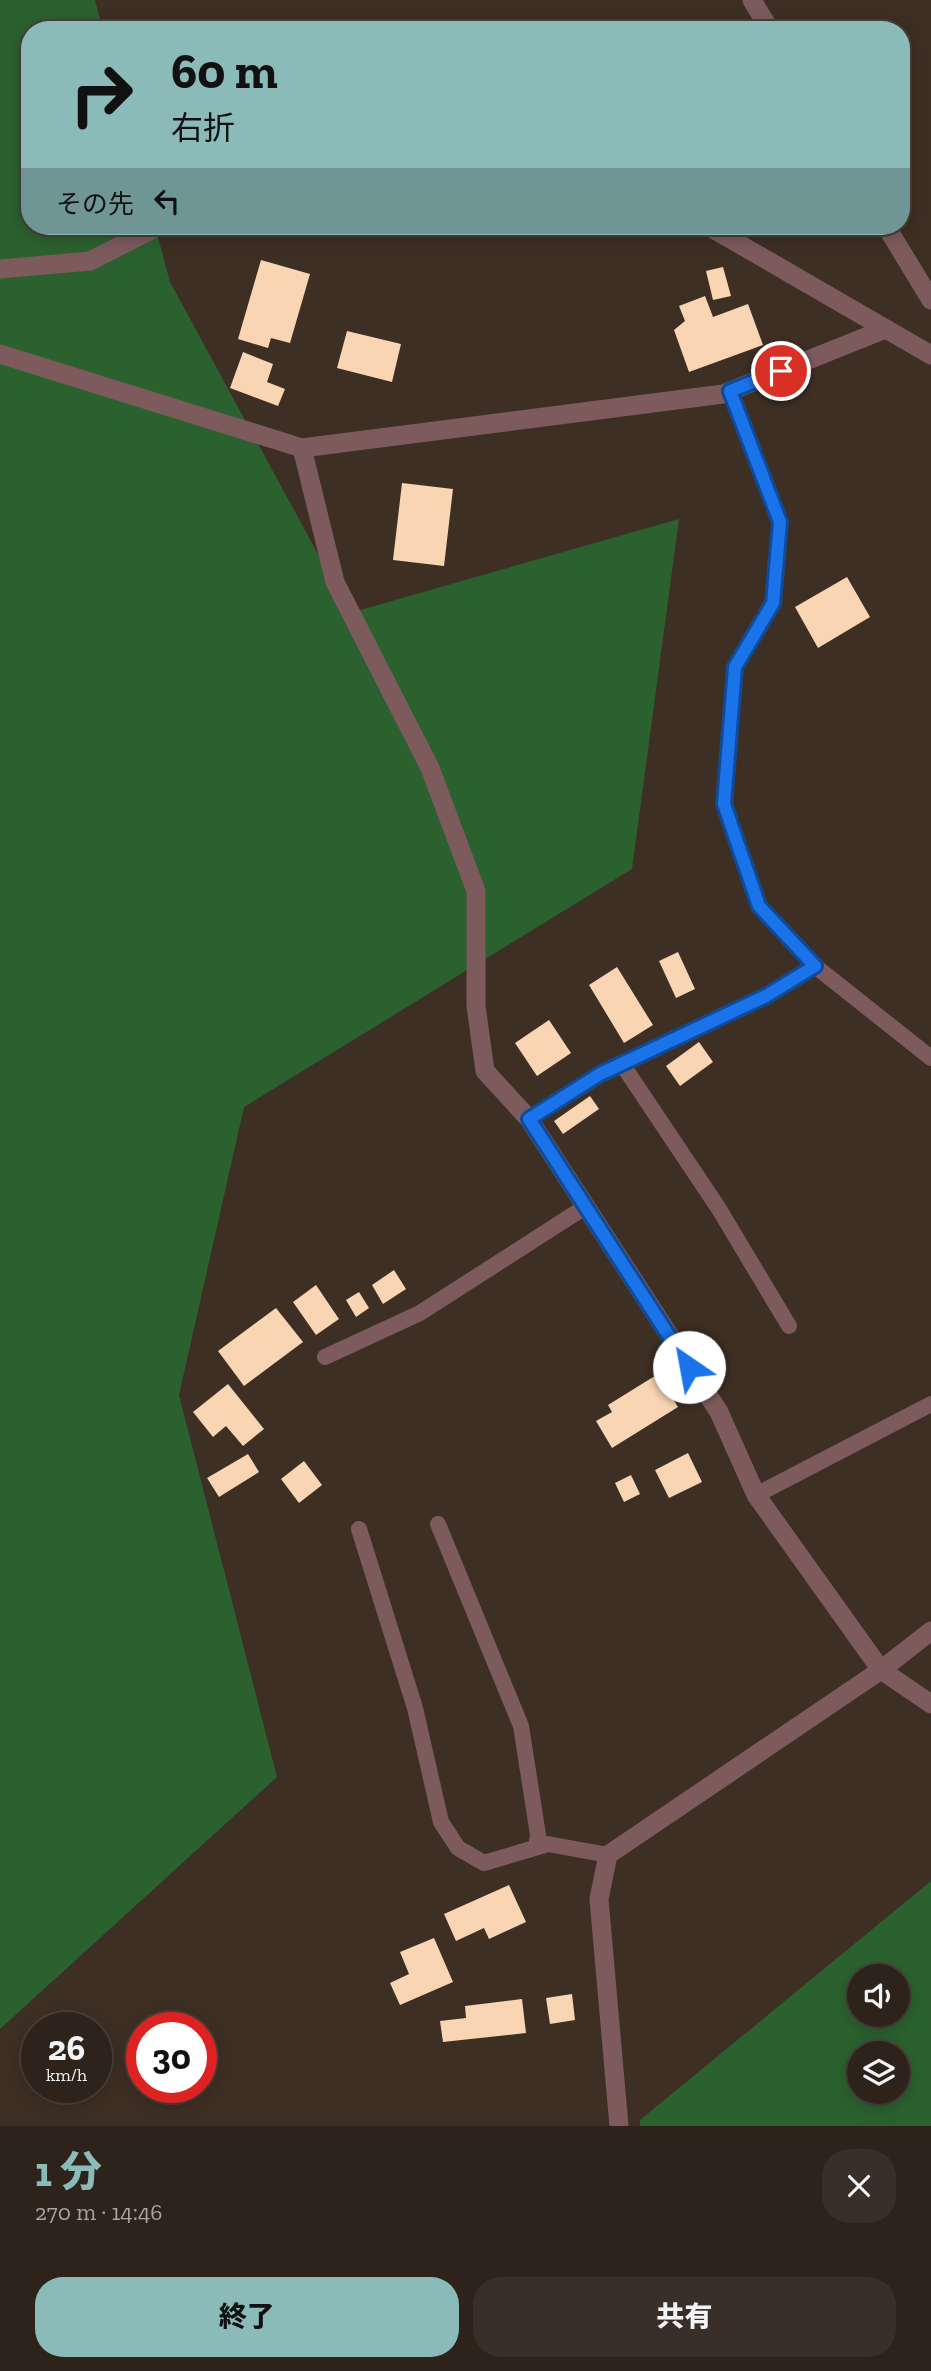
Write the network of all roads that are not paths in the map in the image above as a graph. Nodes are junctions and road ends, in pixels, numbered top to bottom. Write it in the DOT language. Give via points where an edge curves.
graph roads {
  1 [pos="752,0"];
  2 [pos="765,21"];
  3 [pos="141,235"];
  4 [pos="723,235"];
  5 [pos="891,235"];
  6 [pos="0,270"];
  7 [pos="931,300"];
  8 [pos="883,330"];
  9 [pos="0,354"];
  10 [pos="931,355"];
  11 [pos="730,391"];
  12 [pos="302,448"];
  13 [pos="815,966"];
  14 [pos="931,1058"];
  15 [pos="622,1065"];
  16 [pos="529,1119"];
  17 [pos="585,1207"];
  18 [pos="789,1326"];
  19 [pos="325,1357"];
  20 [pos="931,1404"];
  21 [pos="756,1495"];
  22 [pos="438,1524"];
  23 [pos="359,1529"];
  24 [pos="931,1630"];
  25 [pos="881,1670"];
  26 [pos="931,1704"];
  27 [pos="536,1847"];
  28 [pos="608,1855"];
  29 [pos="620,2126"];
  1 -- 2 [label="street"];
  3 -- 6 [label="street" via="90,261"];
  4 -- 8 [label="street"];
  5 -- 7 [label="street"];
  8 -- 10 [label="street"];
  8 -- 11 [label="street"];
  9 -- 12 [label="street"];
  11 -- 12 [label="street"];
  11 -- 13 [label="lane" via="780,522 773,603 735,667 724,804 759,906"];
  12 -- 16 [label="street" via="335,582 430,768 476,891 476,1006 485,1071"];
  13 -- 14 [label="lane"];
  13 -- 15 [label="lane" via="766,996"];
  15 -- 16 [label="lane"];
  15 -- 18 [label="lane" via="719,1209"];
  16 -- 17 [label="street"];
  17 -- 19 [label="lane" via="420,1313"];
  17 -- 21 [label="street" via="719,1412"];
  20 -- 21 [label="lane"];
  21 -- 25 [label="street"];
  22 -- 27 [label="lane" via="521,1726"];
  23 -- 27 [label="lane" via="415,1708 441,1822 458,1848 484,1863"];
  24 -- 25 [label="street"];
  25 -- 26 [label="street"];
  25 -- 28 [label="street"];
  27 -- 28 [label="lane" via="548,1844"];
  28 -- 29 [label="street" via="598,1899"];
}
